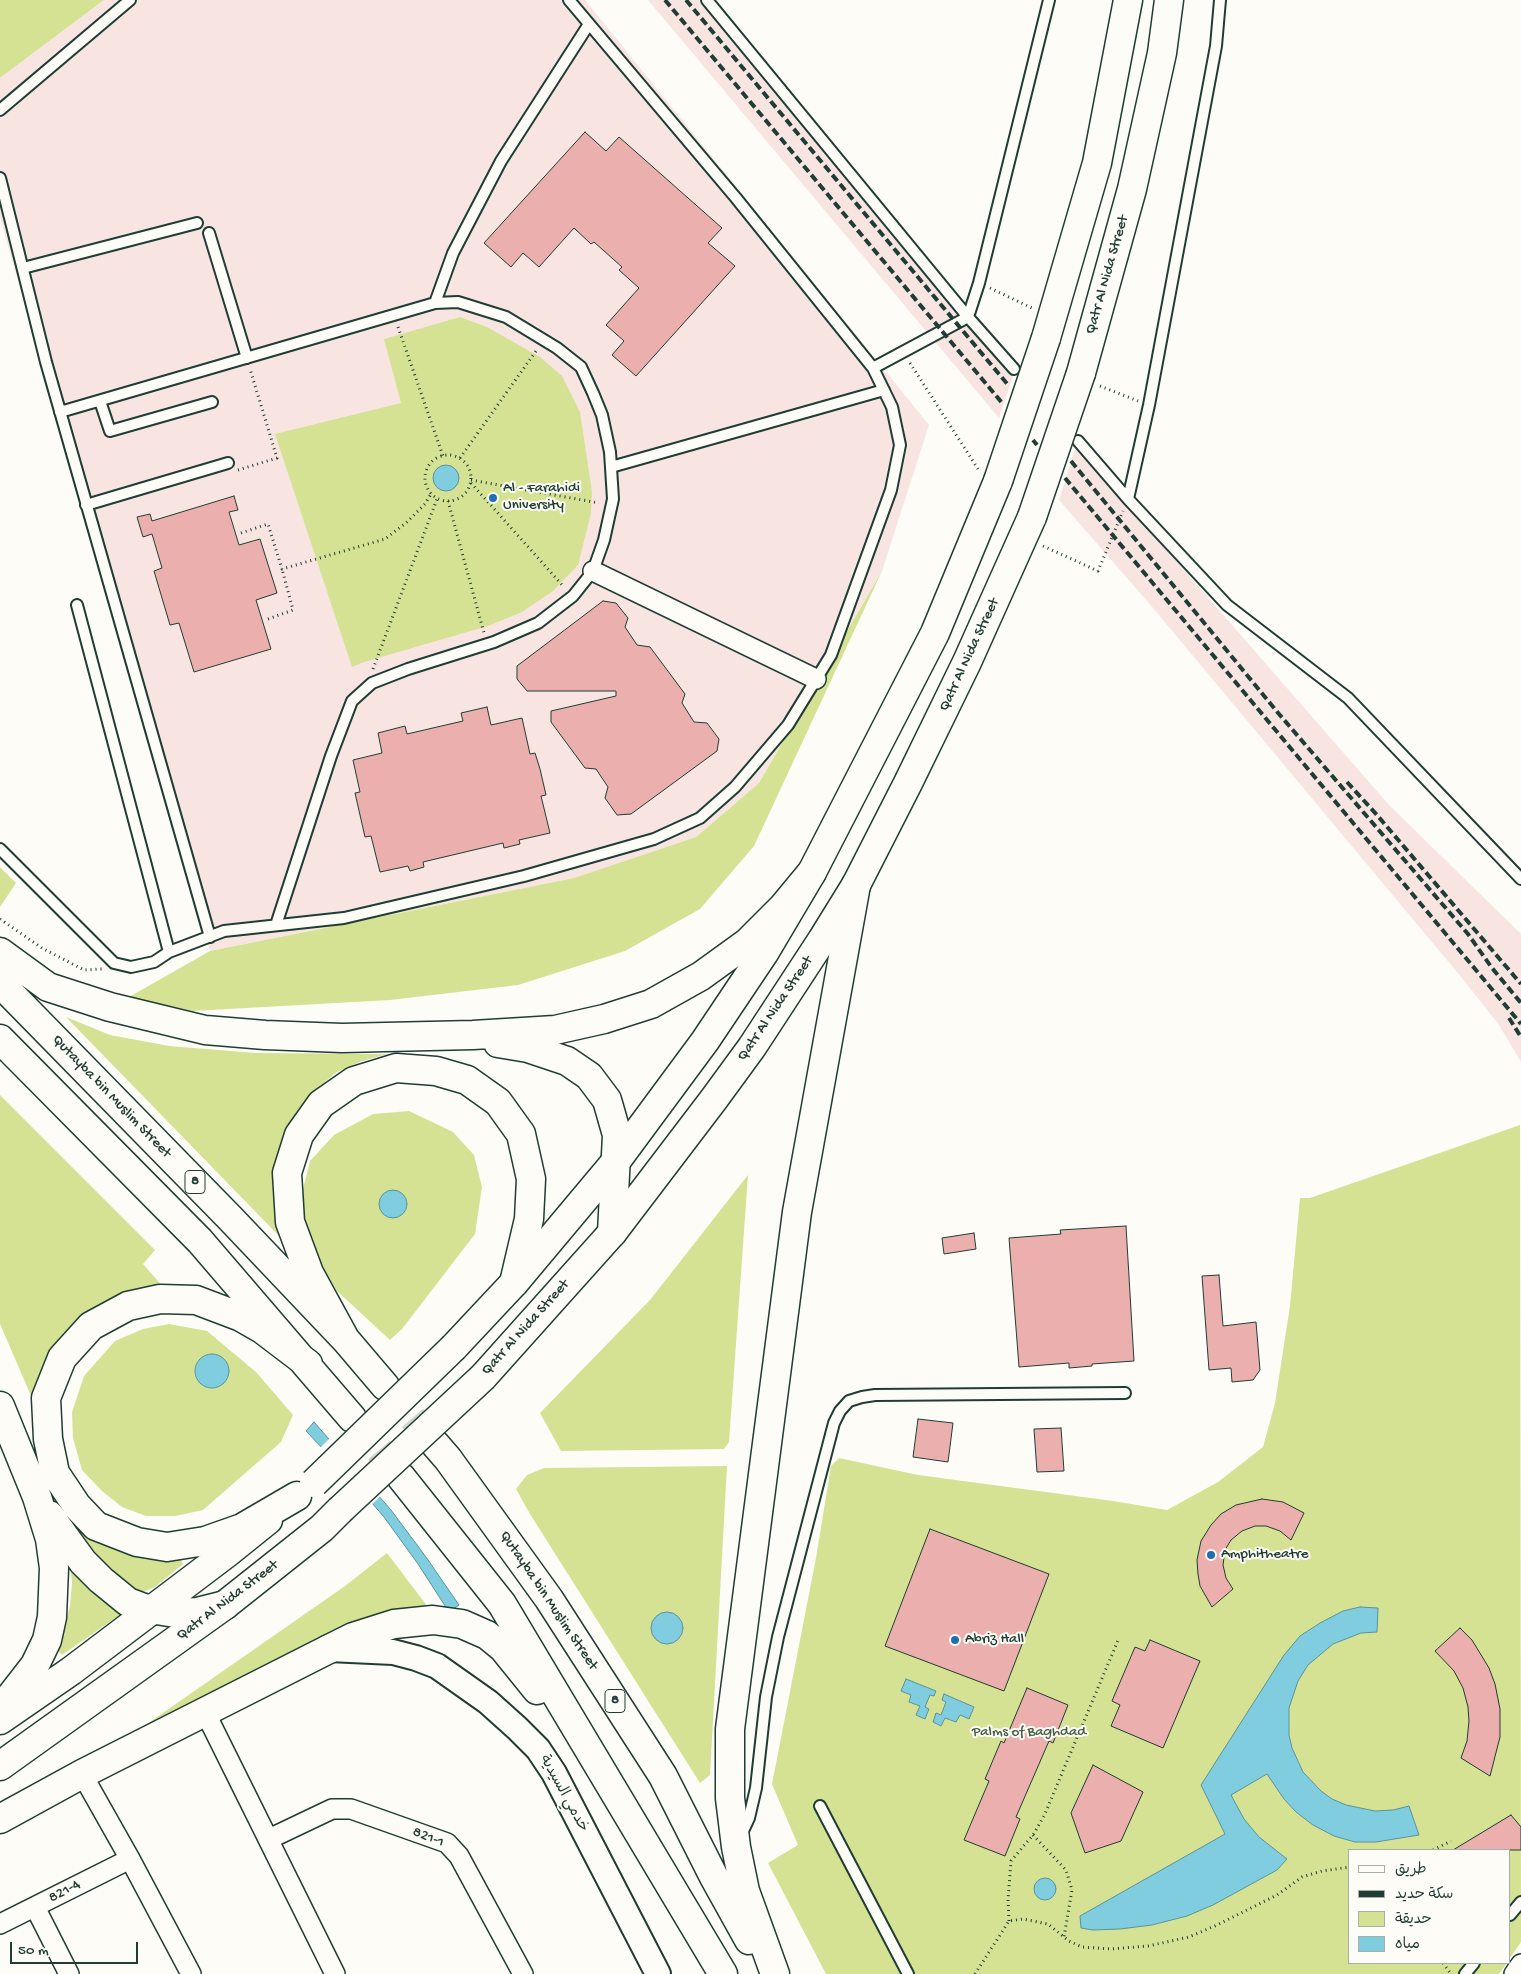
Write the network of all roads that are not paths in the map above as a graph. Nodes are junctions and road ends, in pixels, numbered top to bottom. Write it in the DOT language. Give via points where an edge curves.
graph roads {
  1 [pos="130,0"];
  2 [pos="569,0"];
  3 [pos="707,0"];
  4 [pos="1049,0"];
  5 [pos="1128,0"];
  6 [pos="1169,0"];
  7 [pos="1220,0"];
  8 [pos="589,24"];
  9 [pos="0,110"];
  10 [pos="0,178"];
  11 [pos="197,222"];
  12 [pos="210,234"];
  13 [pos="22,268"];
  14 [pos="435,303"];
  15 [pos="968,318"];
  16 [pos="247,358"];
  17 [pos="873,368"];
  18 [pos="1014,369"];
  19 [pos="884,390"];
  20 [pos="100,401"];
  21 [pos="212,402"];
  22 [pos="60,412"];
  23 [pos="1078,441"];
  24 [pos="228,463"];
  25 [pos="611,467"];
  26 [pos="1128,500"];
  27 [pos="86,505"];
  28 [pos="593,571"];
  29 [pos="77,605"];
  30 [pos="816,679"];
  31 [pos="0,849"];
  32 [pos="812,872"];
  33 [pos="1521,880"];
  34 [pos="856,885"];
  35 [pos="276,925"];
  36 [pos="210,937"];
  37 [pos="0,952"];
  38 [pos="169,952"];
  39 [pos="0,982"];
  40 [pos="454,1035"];
  41 [pos="0,1039"];
  42 [pos="617,1160"];
  43 [pos="612,1233"];
  44 [pos="514,1283"];
  45 [pos="345,1339"];
  46 [pos="308,1364"];
  47 [pos="385,1386"];
  48 [pos="1125,1393"];
  49 [pos="0,1406"];
  50 [pos="352,1418"];
  51 [pos="435,1444"];
  52 [pos="401,1477"];
  53 [pos="306,1489"];
  54 [pos="37,1498"];
  55 [pos="225,1605"];
  56 [pos="153,1610"];
  57 [pos="329,1649"];
  58 [pos="0,1710"];
  59 [pos="205,1712"];
  60 [pos="0,1720"];
  61 [pos="0,1766"];
  62 [pos="82,1774"];
  63 [pos="604,1775"];
  64 [pos="820,1806"];
  65 [pos="0,1819"];
  66 [pos="269,1839"];
  67 [pos="736,1847"];
  68 [pos="130,1859"];
  69 [pos="1521,1902"];
  70 [pos="35,1907"];
  71 [pos="1511,1914"];
  72 [pos="0,1924"];
  73 [pos="1473,1964"];
  74 [pos="1521,1964"];
  75 [pos="69,1974"];
  76 [pos="191,1974"];
  77 [pos="335,1974"];
  78 [pos="523,1974"];
  79 [pos="658,1974"];
  80 [pos="723,1974"];
  81 [pos="768,1974"];
  82 [pos="775,1974"];
  83 [pos="908,1974"];
  84 [pos="1465,1974"];
  85 [pos="1514,1974"];
  1 -- 9 [label="lane"];
  2 -- 8 [label="lane"];
  3 -- 15 [label="lane"];
  4 -- 15 [label="lane"];
  5 -- 32 [label="main road, bridge" via="1097,163 1046,338 988,475 935,633"];
  6 -- 34 [label="main road, Qatr Al Nida Street, bridge" via="1162,53 1089,379 968,662"];
  7 -- 26 [label="lane" via="1214,56 1149,405"];
  8 -- 14 [label="lane" via="501,161 453,254"];
  8 -- 17 [label="lane" via="736,198"];
  10 -- 13 [label="lane"];
  11 -- 13 [label="lane"];
  12 -- 16 [label="lane"];
  13 -- 22 [label="lane"];
  14 -- 16 [label="lane"];
  14 -- 25 [label="lane" via="458,302 506,317 581,367 602,415"];
  15 -- 17 [label="lane"];
  15 -- 18 [label="lane"];
  16 -- 20 [label="lane"];
  17 -- 19 [label="lane"];
  19 -- 25 [label="lane"];
  19 -- 30 [label="lane" via="892,407 900,445 892,490 831,655"];
  20 -- 21 [label="lane" via="110,431"];
  20 -- 22 [label="lane"];
  22 -- 27 [label="lane"];
  23 -- 26 [label="lane"];
  24 -- 27 [label="lane"];
  25 -- 28 [label="lane" via="611,505"];
  26 -- 33 [label="lane" via="1227,605 1348,698"];
  27 -- 36 [label="lane"];
  28 -- 30 [label="street"];
  28 -- 35 [label="lane" via="573,596 538,622 487,644 372,683 352,702"];
  29 -- 38 [label="lane"];
  30 -- 35 [label="lane" via="788,725 734,787 700,818 654,839 524,876 344,918"];
  31 -- 38 [label="lane" via="114,963 131,967 154,962"];
  32 -- 40 [label="main road" via="748,942 701,976 651,1004 555,1030"];
  32 -- 42 [label="main road" via="730,1005"];
  34 -- 43 [label="main road, Qatr Al Nida Street" via="752,1047"];
  34 -- 67 [label="main road" via="797,1212 731,1720 730,1798"];
  35 -- 36 [label="lane" via="224,931"];
  36 -- 38 [label="lane"];
  37 -- 40 [label="main road" via="48,987 110,1007 205,1030 342,1038"];
  39 -- 45 [label="main road, Qutayba bin Muslim Street / 8"];
  40 -- 42 [label="main road" via="528,1048 568,1061 589,1076 607,1100 617,1135"];
  41 -- 46 [label="main road" via="200,1241"];
  42 -- 43 [label="main road"];
  42 -- 44 [label="main road"];
  43 -- 55 [label="main road, Qatr Al Nida Street, bridge" via="483,1377 322,1528"];
  44 -- 45 [label="main road" via="529,1219 531,1179 520,1134 498,1102 467,1080 436,1071 396,1068 354,1081 321,1104 298,1135 287,1173 290,1222 309,1273"];
  44 -- 53 [label="main road, bridge" via="454,1347"];
  45 -- 47 [label="main road, Qutayba bin Muslim Street / 8"];
  46 -- 50 [label="main road"];
  46 -- 53 [label="main road" via="241,1317 196,1300 160,1299 128,1306 91,1326 62,1358 46,1398 48,1439 55,1473 77,1506 96,1526 136,1542 167,1547 205,1541 242,1528"];
  48 -- 67 [label="lane" via="875,1395 849,1401 840,1411 834,1423 778,1637 766,1697 756,1788 749,1818"];
  49 -- 54 [label="main road"];
  51 -- 81 [label="main road, Qutayba bin Muslim Street / 8" via="549,1599 663,1776"];
  52 -- 63 [label="main road" via="502,1604"];
  53 -- 56 [label="main road"];
  54 -- 56 [label="main road" via="71,1547 101,1580 128,1602"];
  54 -- 58 [label="main road" via="50,1539 54,1568 52,1617 47,1640 35,1665"];
  55 -- 56 [label="main road" via="197,1612"];
  55 -- 61 [label="main road, Qatr Al Nida Street"];
  56 -- 60 [label="main road"];
  57 -- 59 [label="main road"];
  57 -- 63 [label="main road" via="353,1637 394,1624 433,1620 462,1624 487,1635 503,1648"];
  57 -- 79 [label="street, خدمي السيدية" via="393,1652 437,1666 488,1702 517,1728 538,1749 554,1773"];
  59 -- 62 [label="main road"];
  59 -- 66 [label="street"];
  62 -- 65 [label="main road"];
  62 -- 68 [label="street"];
  63 -- 80 [label="main road"];
  64 -- 83 [label="lane"];
  66 -- 77 [label="street"];
  66 -- 78 [label="street, 821-1" via="332,1810 351,1810 447,1843 459,1856"];
  67 -- 82 [label="main road" via="745,1891"];
  68 -- 70 [label="street, 821-4"];
  68 -- 76 [label="street"];
  69 -- 71 [label="lane"];
  70 -- 72 [label="street, 821-4"];
  70 -- 75 [label="street"];
  73 -- 84 [label="lane"];
  74 -- 85 [label="street"];
}
